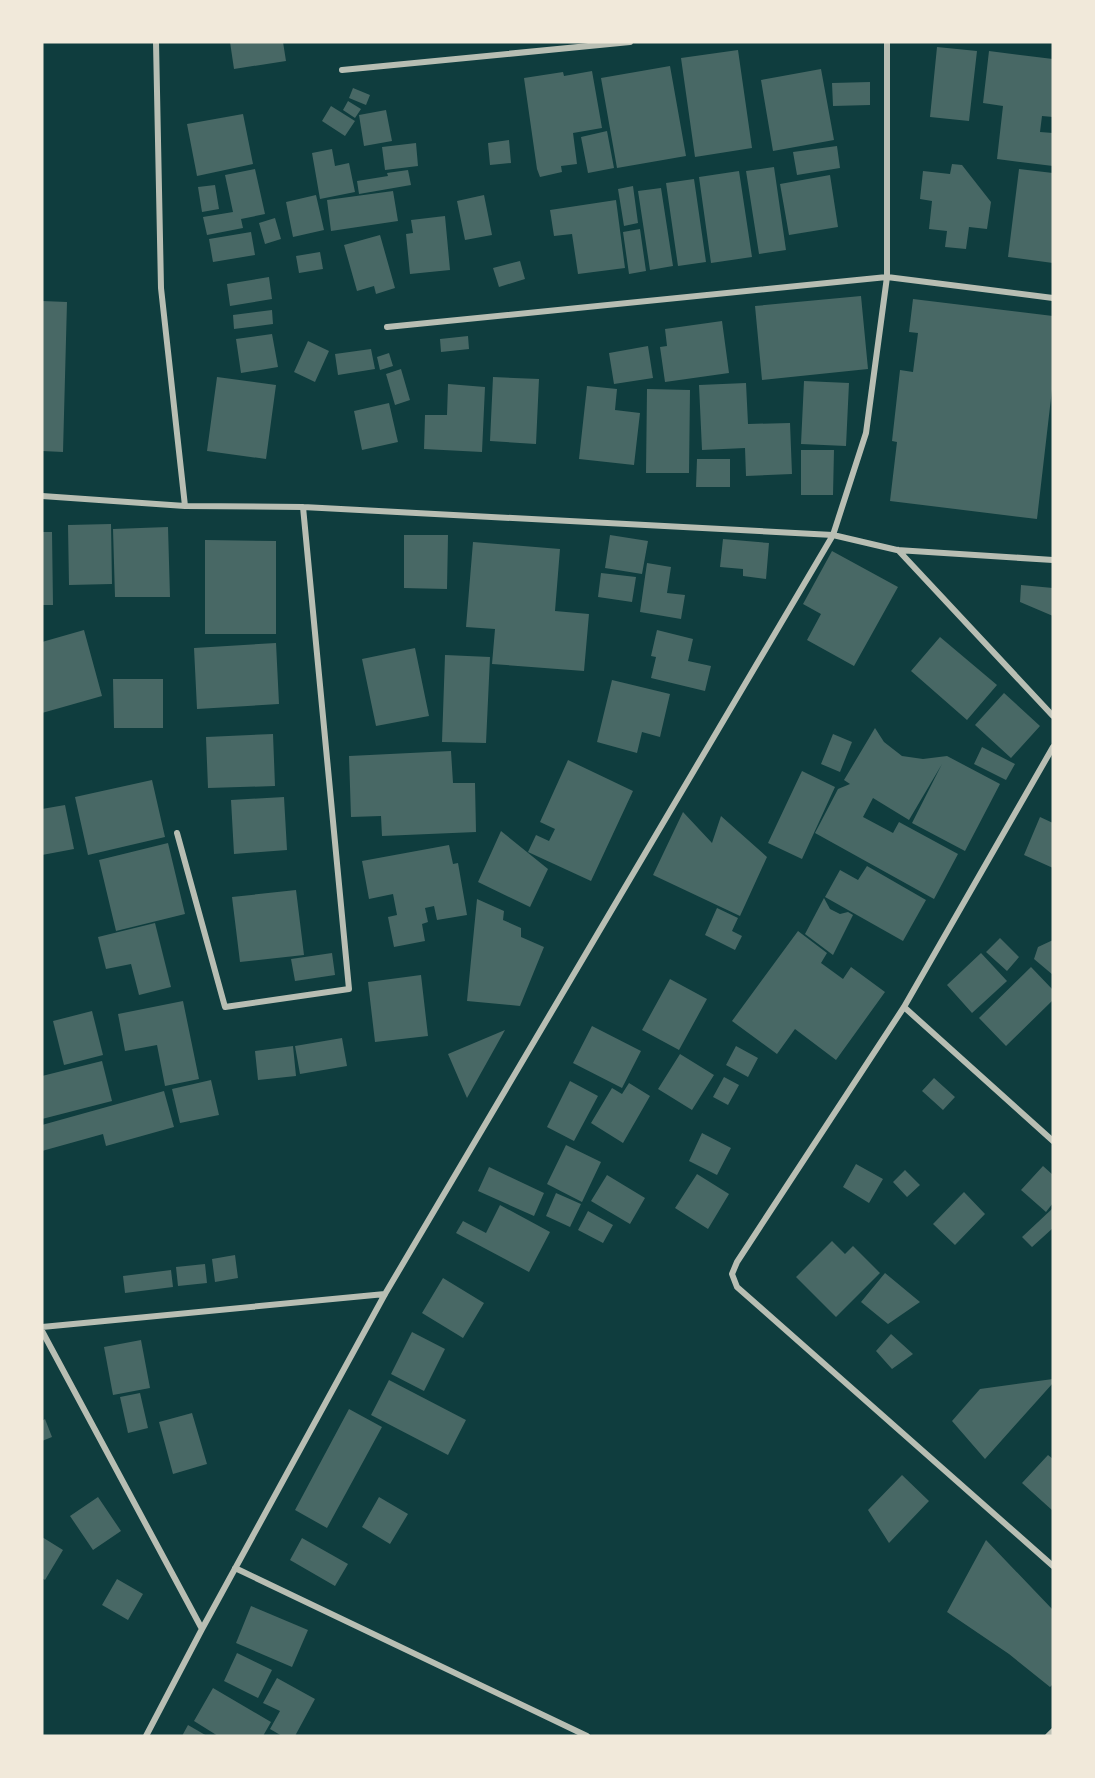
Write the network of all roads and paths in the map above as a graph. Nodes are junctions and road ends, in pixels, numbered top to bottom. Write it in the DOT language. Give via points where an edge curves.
graph roads {
  1 [pos="156,42"];
  2 [pos="630,42"];
  3 [pos="887,42"];
  4 [pos="342,70"];
  5 [pos="887,277"];
  6 [pos="1053,298"];
  7 [pos="387,327"];
  8 [pos="42,496"];
  9 [pos="185,506"];
  10 [pos="303,507"];
  11 [pos="833,535"];
  12 [pos="897,550"];
  13 [pos="1053,560"];
  14 [pos="1053,716"];
  15 [pos="1053,747"];
  16 [pos="177,833"];
  17 [pos="903,1007"];
  18 [pos="1053,1141"];
  19 [pos="385,1294"];
  20 [pos="42,1329"];
  21 [pos="1053,1566"];
  22 [pos="235,1568"];
  23 [pos="202,1629"];
  24 [pos="1053,1731"];
  25 [pos="146,1736"];
  26 [pos="587,1736"];
  27 [pos="1048,1736"];
  1 -- 9 [label="street" via="161,288"];
  2 -- 4 [label="street"];
  3 -- 5 [label="street"];
  5 -- 6 [label="street"];
  5 -- 7 [label="street"];
  5 -- 11 [label="street" via="866,433"];
  8 -- 9 [label="street"];
  9 -- 10 [label="street"];
  10 -- 11 [label="street"];
  10 -- 16 [label="street" via="349,989 225,1007"];
  11 -- 12 [label="street"];
  11 -- 19 [label="street"];
  12 -- 13 [label="street"];
  12 -- 14 [label="street"];
  15 -- 17 [label="street"];
  17 -- 18 [label="street"];
  17 -- 21 [label="street" via="732,1274 737,1287"];
  19 -- 20 [label="street"];
  19 -- 22 [label="street"];
  20 -- 23 [label="street"];
  22 -- 23 [label="street"];
  22 -- 26 [label="street"];
  23 -- 25 [label="street"];
  24 -- 27 [label="street"];
}
